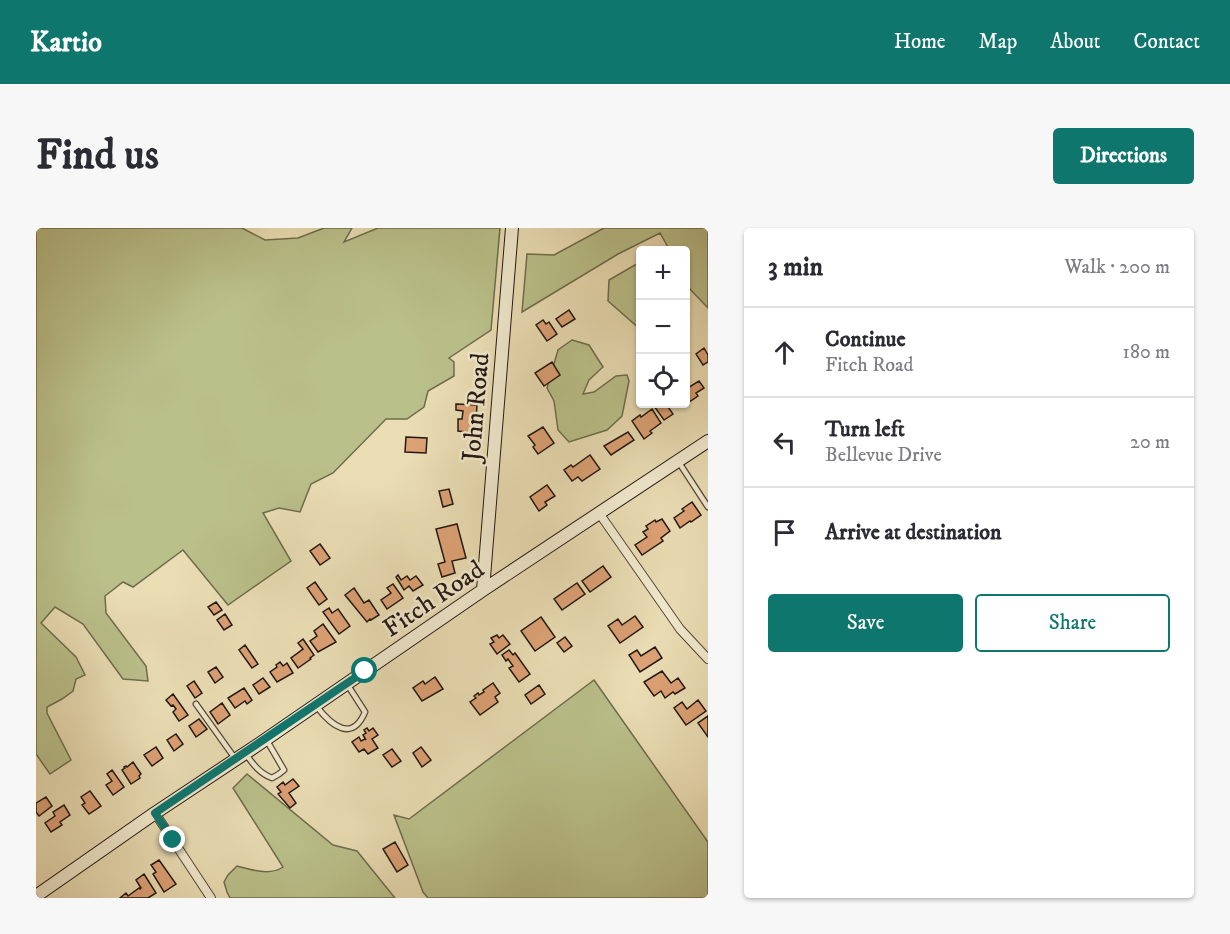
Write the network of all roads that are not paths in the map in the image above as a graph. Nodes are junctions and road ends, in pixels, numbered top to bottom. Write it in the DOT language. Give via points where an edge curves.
graph roads {
  1 [pos="512,228"];
  2 [pos="708,441"];
  3 [pos="678,461"];
  4 [pos="708,507"];
  5 [pos="599,513"];
  6 [pos="483,590"];
  7 [pos="708,659"];
  8 [pos="347,684"];
  9 [pos="196,704"];
  10 [pos="315,705"];
  11 [pos="266,739"];
  12 [pos="240,756"];
  13 [pos="155,813"];
  14 [pos="36,896"];
  15 [pos="212,898"];
  1 -- 6 [label="street, John Road"];
  2 -- 3 [label="street, Fitch Road"];
  3 -- 4 [label="lane"];
  3 -- 5 [label="street, Fitch Road"];
  5 -- 6 [label="street, Fitch Road"];
  5 -- 7 [label="street" via="680,629"];
  6 -- 8 [label="street, Fitch Road"];
  8 -- 10 [label="street, Fitch Road"];
  8 -- 10 [label="lane" via="365,712 362,721 342,729"];
  9 -- 12 [label="lane"];
  10 -- 11 [label="street, Fitch Road"];
  11 -- 12 [label="street, Fitch Road"];
  11 -- 12 [label="lane" via="284,770 279,774 265,776"];
  12 -- 13 [label="street, Fitch Road"];
  13 -- 14 [label="street, Fitch Road"];
  13 -- 15 [label="street"];
}
